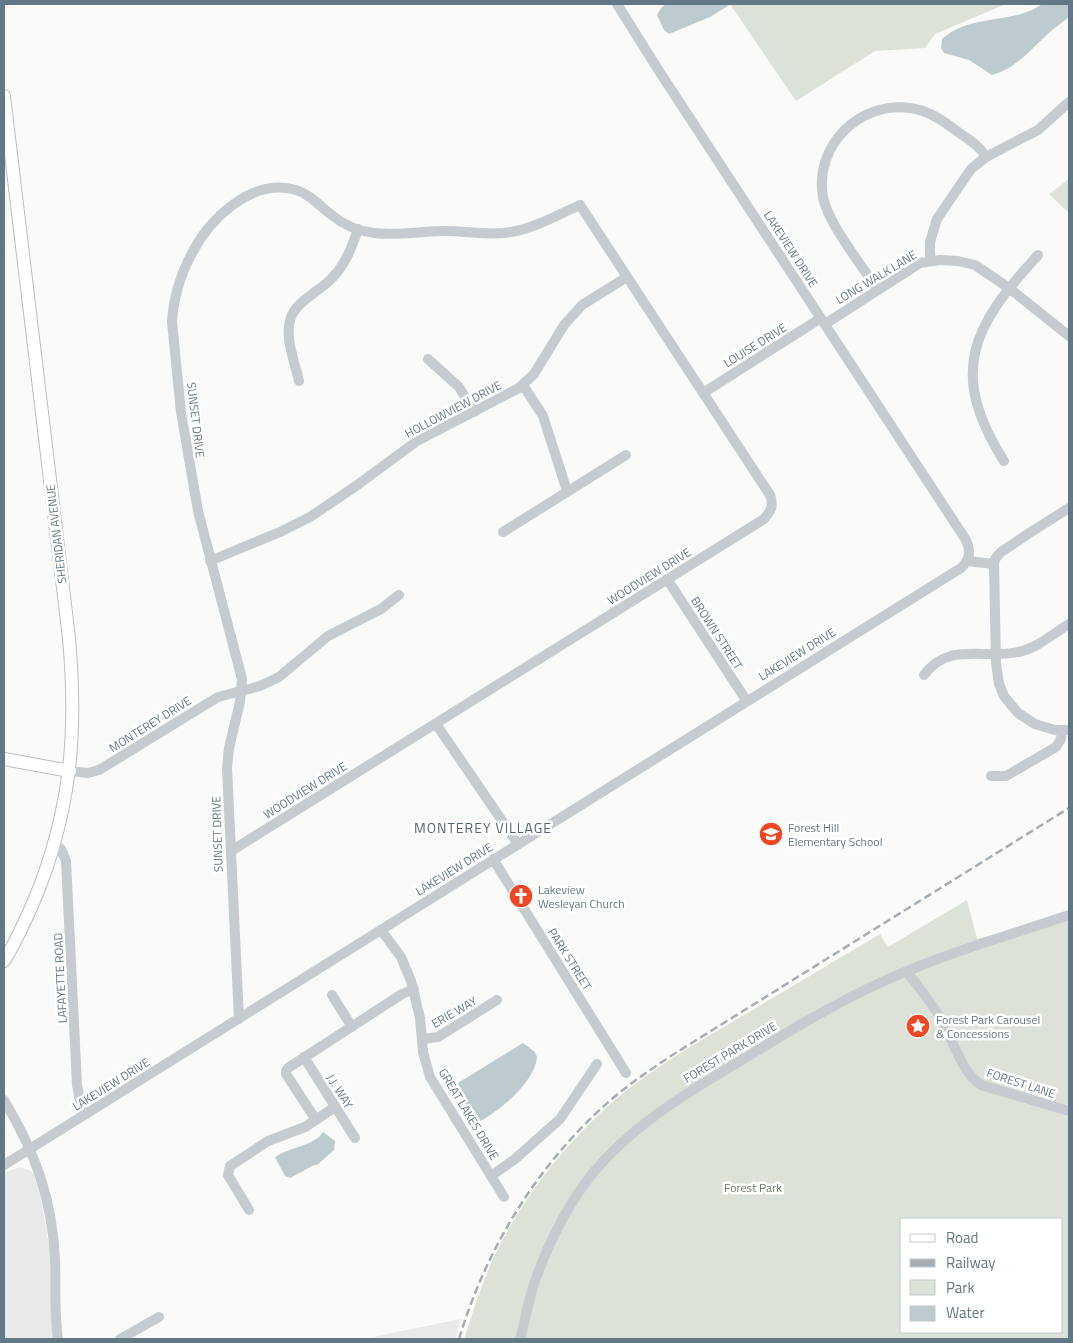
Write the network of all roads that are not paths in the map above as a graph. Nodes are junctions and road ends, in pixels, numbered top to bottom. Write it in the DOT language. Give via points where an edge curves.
graph roads {
  1 [pos="617,4"];
  2 [pos="4,96"];
  3 [pos="1069,102"];
  4 [pos="986,157"];
  5 [pos="580,205"];
  6 [pos="358,229"];
  7 [pos="1038,255"];
  8 [pos="930,261"];
  9 [pos="626,277"];
  10 [pos="1008,288"];
  11 [pos="877,289"];
  12 [pos="823,321"];
  13 [pos="1069,336"];
  14 [pos="428,359"];
  15 [pos="299,381"];
  16 [pos="523,385"];
  17 [pos="703,392"];
  18 [pos="474,412"];
  19 [pos="626,455"];
  20 [pos="1004,461"];
  21 [pos="568,491"];
  22 [pos="1069,508"];
  23 [pos="504,532"];
  24 [pos="210,561"];
  25 [pos="967,561"];
  26 [pos="994,564"];
  27 [pos="667,579"];
  28 [pos="399,595"];
  29 [pos="1069,624"];
  30 [pos="996,654"];
  31 [pos="924,675"];
  32 [pos="242,690"];
  33 [pos="746,700"];
  34 [pos="436,724"];
  35 [pos="1066,730"];
  36 [pos="4,759"];
  37 [pos="70,770"];
  38 [pos="992,776"];
  39 [pos="54,844"];
  40 [pos="518,844"];
  41 [pos="230,851"];
  42 [pos="494,859"];
  43 [pos="1069,915"];
  44 [pos="381,930"];
  45 [pos="4,961"];
  46 [pos="907,972"];
  47 [pos="414,989"];
  48 [pos="332,995"];
  49 [pos="497,1000"];
  50 [pos="239,1020"];
  51 [pos="352,1027"];
  52 [pos="422,1039"];
  53 [pos="304,1057"];
  54 [pos="597,1064"];
  55 [pos="626,1073"];
  56 [pos="4,1100"];
  57 [pos="335,1107"];
  58 [pos="1069,1111"];
  59 [pos="86,1114"];
  60 [pos="316,1120"];
  61 [pos="355,1138"];
  62 [pos="30,1149"];
  63 [pos="4,1165"];
  64 [pos="491,1176"];
  65 [pos="504,1197"];
  66 [pos="249,1210"];
  67 [pos="159,1317"];
  68 [pos="58,1339"];
  69 [pos="120,1339"];
  70 [pos="520,1339"];
  1 -- 12 [label="street, LAKEVIEW DRIVE"];
  2 -- 37 [label="main road, SHERIDAN AVENUE" via="70,648 74,694"];
  3 -- 4 [label="street" via="1038,130"];
  4 -- 8 [label="street" via="967,174 936,219 930,242"];
  4 -- 11 [label="street" via="979,147 948,124 911,108 875,111 839,135 824,166 824,198 831,218"];
  5 -- 6 [label="street, SUNSET DRIVE" via="535,226 502,234 446,231 388,234"];
  5 -- 9 [label="street, WOODVIEW DRIVE"];
  6 -- 15 [label="street" via="341,269 301,303 290,320 289,334"];
  6 -- 24 [label="street, SUNSET DRIVE" via="340,221 302,192 272,188 246,196 223,214 207,229 189,259 173,309 173,334 181,412"];
  7 -- 10 [label="street"];
  8 -- 10 [label="street, LONG WALK LANE" via="969,263"];
  8 -- 11 [label="street, LONG WALK LANE" via="911,268"];
  9 -- 16 [label="street, HOLLOWVIEW DRIVE" via="582,305 564,325"];
  9 -- 17 [label="street, WOODVIEW DRIVE"];
  10 -- 13 [label="street, LONG WALK LANE"];
  10 -- 20 [label="street" via="980,334 973,370 978,410"];
  11 -- 12 [label="street, LONG WALK LANE"];
  12 -- 17 [label="street, LOUISE DRIVE"];
  12 -- 25 [label="street, LAKEVIEW DRIVE" via="966,540 970,555"];
  14 -- 18 [label="street" via="459,387"];
  16 -- 18 [label="street, HOLLOWVIEW DRIVE"];
  16 -- 21 [label="street" via="543,416"];
  17 -- 27 [label="street, WOODVIEW DRIVE" via="770,495 772,507 764,519"];
  18 -- 24 [label="street, HOLLOWVIEW DRIVE" via="416,441 310,517"];
  19 -- 21 [label="street"];
  21 -- 23 [label="street"];
  22 -- 26 [label="street" via="1001,552"];
  24 -- 32 [label="street, SUNSET DRIVE" via="240,667"];
  25 -- 26 [label="street"];
  25 -- 33 [label="street, LAKEVIEW DRIVE"];
  26 -- 30 [label="street"];
  27 -- 33 [label="street, BROWN STREET"];
  27 -- 34 [label="street, WOODVIEW DRIVE"];
  28 -- 32 [label="street, MONTEREY DRIVE" via="381,609 323,639 279,677"];
  29 -- 30 [label="street" via="1026,650"];
  30 -- 31 [label="street" via="944,658"];
  30 -- 35 [label="street" via="1004,696 1018,713 1035,724"];
  32 -- 37 [label="street, MONTEREY DRIVE" via="218,697 196,709 99,770 88,773"];
  32 -- 41 [label="street, SUNSET DRIVE" via="227,768"];
  33 -- 40 [label="street, LAKEVIEW DRIVE"];
  34 -- 40 [label="street"];
  34 -- 41 [label="street, WOODVIEW DRIVE"];
  35 -- 38 [label="street" via="1056,746 1006,776"];
  36 -- 37 [label="main road"];
  37 -- 39 [label="main road, SHERIDAN AVENUE"];
  39 -- 45 [label="main road, SHERIDAN AVENUE" via="32,906"];
  39 -- 59 [label="street, LAFAYETTE ROAD" via="61,849 66,861 77,1085"];
  40 -- 42 [label="street, LAKEVIEW DRIVE"];
  41 -- 50 [label="street, SUNSET DRIVE"];
  42 -- 44 [label="street, LAKEVIEW DRIVE"];
  42 -- 55 [label="street, PARK STREET"];
  43 -- 46 [label="street, FOREST PARK DRIVE"];
  44 -- 47 [label="street, GREAT LAKES DRIVE" via="401,956"];
  44 -- 50 [label="street, LAKEVIEW DRIVE"];
  46 -- 58 [label="street, FOREST LANE" via="942,1021 967,1072 975,1081"];
  46 -- 70 [label="street, FOREST PARK DRIVE" via="847,1000 757,1050 659,1111 624,1140 591,1176 566,1214 542,1261"];
  47 -- 51 [label="street"];
  47 -- 52 [label="street, GREAT LAKES DRIVE"];
  48 -- 51 [label="street"];
  49 -- 52 [label="street, ERIE WAY" via="442,1034"];
  50 -- 59 [label="street, LAKEVIEW DRIVE"];
  51 -- 53 [label="street"];
  52 -- 64 [label="street, GREAT LAKES DRIVE" via="430,1077"];
  53 -- 57 [label="street, J.J. WAY"];
  53 -- 60 [label="street" via="286,1074"];
  54 -- 64 [label="street" via="560,1118"];
  56 -- 62 [label="street"];
  57 -- 60 [label="street"];
  57 -- 61 [label="street, J.J. WAY"];
  59 -- 62 [label="street, LAKEVIEW DRIVE"];
  60 -- 66 [label="street" via="268,1141 230,1166 228,1175"];
  62 -- 63 [label="street, LAKEVIEW DRIVE"];
  62 -- 68 [label="street" via="50,1214"];
  64 -- 65 [label="street, GREAT LAKES DRIVE"];
  67 -- 69 [label="street"];
}
